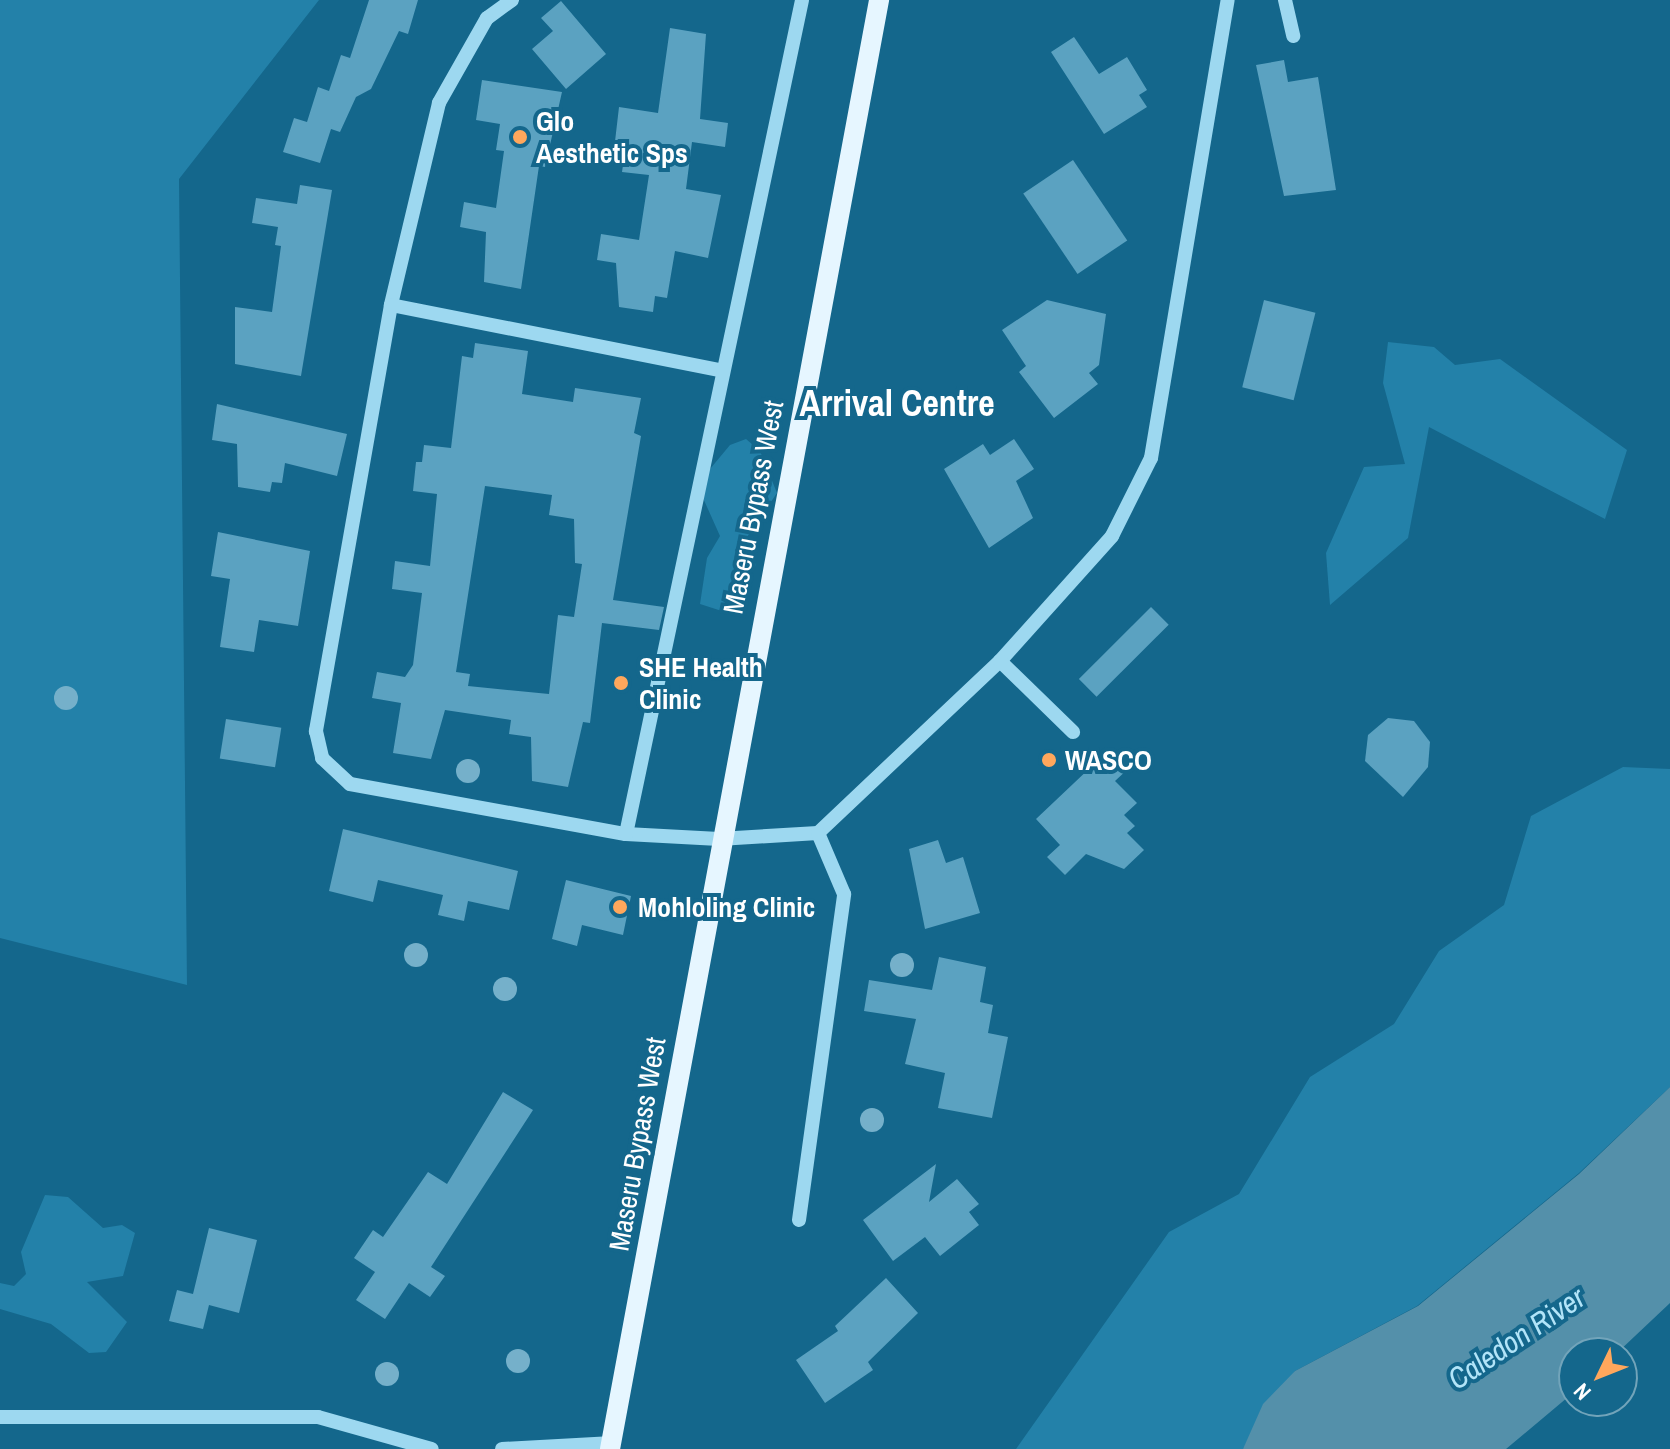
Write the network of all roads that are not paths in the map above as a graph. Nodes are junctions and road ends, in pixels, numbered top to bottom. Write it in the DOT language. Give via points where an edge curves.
graph roads {
  1 [pos="512,0"];
  2 [pos="802,0"];
  3 [pos="879,0"];
  4 [pos="1228,0"];
  5 [pos="1285,0"];
  6 [pos="1293,36"];
  7 [pos="391,305"];
  8 [pos="720,370"];
  9 [pos="1000,661"];
  10 [pos="1073,732"];
  11 [pos="818,833"];
  12 [pos="626,834"];
  13 [pos="719,839"];
  14 [pos="799,1220"];
  15 [pos="0,1417"];
  16 [pos="611,1446"];
  17 [pos="432,1449"];
  18 [pos="502,1449"];
  1 -- 7 [label="street" via="487,18 439,103"];
  2 -- 8 [label="street"];
  3 -- 13 [label="main road, Maseru Bypass West"];
  4 -- 9 [label="street" via="1151,458 1112,536"];
  5 -- 6 [label="street"];
  7 -- 8 [label="street"];
  7 -- 12 [label="street" via="316,731 322,758 350,784"];
  8 -- 12 [label="street"];
  9 -- 10 [label="street"];
  9 -- 11 [label="street"];
  11 -- 13 [label="street"];
  11 -- 14 [label="street" via="844,894"];
  12 -- 13 [label="street"];
  13 -- 16 [label="main road, Maseru Bypass West"];
  15 -- 17 [label="street" via="318,1417"];
  16 -- 18 [label="street"];
}
